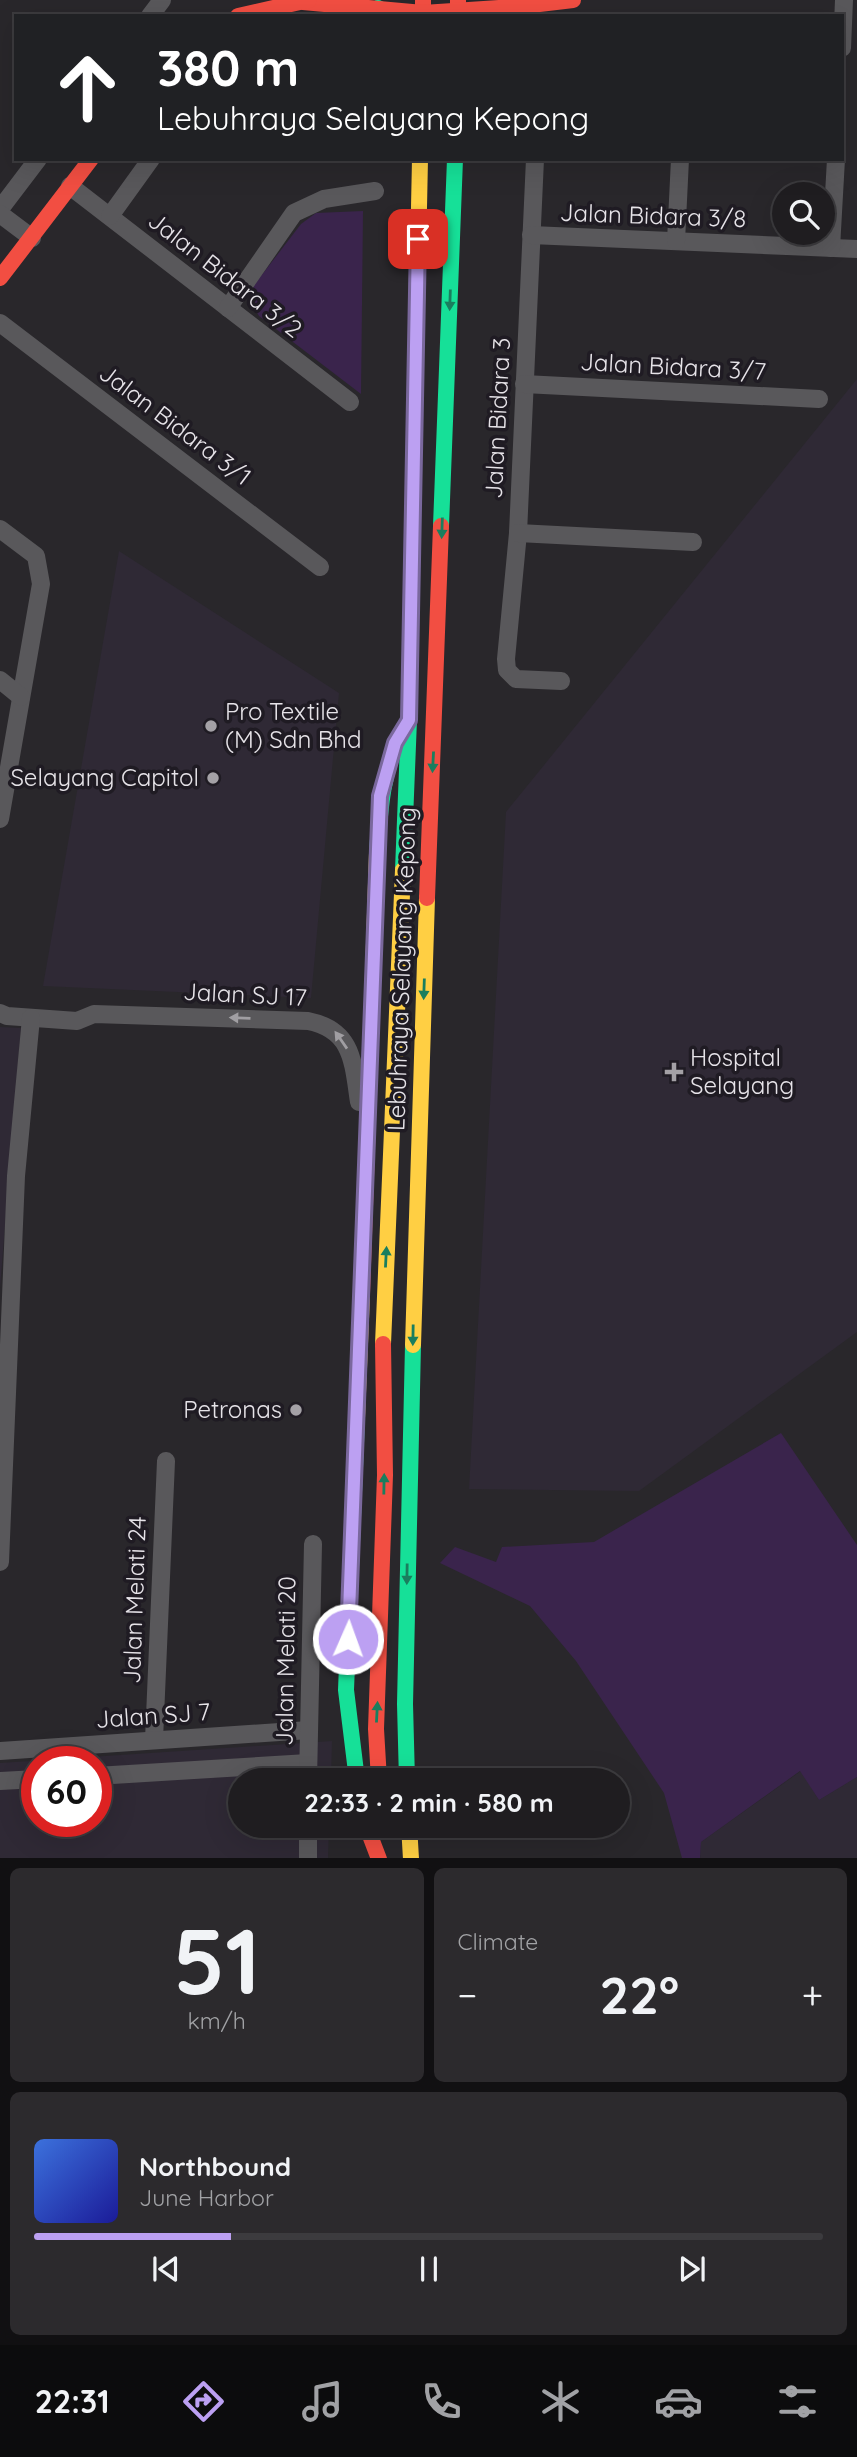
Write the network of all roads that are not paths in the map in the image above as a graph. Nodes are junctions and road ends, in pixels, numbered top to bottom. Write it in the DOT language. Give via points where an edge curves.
graph roads {
  1 [pos="163,0"];
  2 [pos="573,0"];
  3 [pos="306,1"];
  4 [pos="514,7"];
  5 [pos="378,8"];
  6 [pos="458,9"];
  7 [pos="423,10"];
  8 [pos="152,14"];
  9 [pos="248,14"];
  10 [pos="389,14"];
  11 [pos="498,14"];
  12 [pos="37,161"];
  13 [pos="89,161"];
  14 [pos="150,161"];
  15 [pos="420,161"];
  16 [pos="455,161"];
  17 [pos="535,161"];
  18 [pos="680,161"];
  19 [pos="836,161"];
  20 [pos="70,186"];
  21 [pos="375,191"];
  22 [pos="0,211"];
  23 [pos="110,216"];
  24 [pos="531,235"];
  25 [pos="32,238"];
  26 [pos="676,241"];
  27 [pos="831,248"];
  28 [pos="857,249"];
  29 [pos="0,278"];
  30 [pos="228,308"];
  31 [pos="0,323"];
  32 [pos="524,384"];
  33 [pos="819,399"];
  34 [pos="350,402"];
  35 [pos="0,529"];
  36 [pos="518,533"];
  37 [pos="693,542"];
  38 [pos="320,567"];
  39 [pos="0,680"];
  40 [pos="561,681"];
  41 [pos="22,697"];
  42 [pos="409,720"];
  43 [pos="0,819"];
  44 [pos="0,1013"];
  45 [pos="32,1018"];
  46 [pos="390,1170"];
  47 [pos="8,1175"];
  48 [pos="166,1461"];
  49 [pos="313,1544"];
  50 [pos="0,1562"];
  51 [pos="309,1730"];
  52 [pos="154,1741"];
  53 [pos="0,1751"];
  54 [pos="308,1768"];
  55 [pos="356,1768"];
  56 [pos="378,1768"];
  57 [pos="407,1768"];
  58 [pos="228,1774"];
  59 [pos="112,1776"];
  60 [pos="21,1780"];
  61 [pos="0,1782"];
  62 [pos="308,1838"];
  63 [pos="372,1838"];
  64 [pos="381,1838"];
  65 [pos="410,1838"];
  66 [pos="309,1858"];
  67 [pos="381,1858"];
  68 [pos="411,1858"];
  1 -- 8 [label="street"];
  2 -- 4 [label="main road"];
  3 -- 5 [label="main road"];
  3 -- 9 [label="main road"];
  4 -- 6 [label="main road"];
  4 -- 11 [label="main road"];
  5 -- 7 [label="main road"];
  5 -- 10 [label="main road"];
  6 -- 7 [label="main road"];
  12 -- 22 [label="street"];
  13 -- 20 [label="main road"];
  14 -- 23 [label="street"];
  15 -- 42 [label="main road, Lebuhraya Selayang Kepong"];
  16 -- 57 [label="main road, Lebuhraya Selayang Kepong, one-way" via="416,1194"];
  17 -- 24 [label="street, Jalan Bidara 3"];
  18 -- 26 [label="street"];
  19 -- 27 [label="street"];
  20 -- 23 [label="street, Jalan Bidara 3/2"];
  20 -- 25 [label="main road"];
  21 -- 30 [label="street" via="324,200 294,213"];
  22 -- 25 [label="street"];
  23 -- 30 [label="street, Jalan Bidara 3/2"];
  24 -- 26 [label="street, Jalan Bidara 3/8"];
  24 -- 32 [label="street, Jalan Bidara 3"];
  25 -- 29 [label="main road"];
  26 -- 27 [label="street, Jalan Bidara 3/8"];
  27 -- 28 [label="street, Jalan Bidara 3/8"];
  30 -- 34 [label="street, Jalan Bidara 3/2"];
  31 -- 38 [label="street, Jalan Bidara 3/1"];
  32 -- 33 [label="street, Jalan Bidara 3/7"];
  32 -- 36 [label="street, Jalan Bidara 3"];
  35 -- 41 [label="street" via="36,556 39,566 41,584"];
  36 -- 37 [label="street"];
  36 -- 40 [label="street, Jalan Bidara 3" via="506,659 512,677"];
  39 -- 41 [label="street"];
  41 -- 43 [label="street"];
  42 -- 46 [label="main road, Lebuhraya Selayang Kepong"];
  42 -- 55 [label="main road, bridge" via="393,750 380,796 377,853 346,1690"];
  44 -- 45 [label="street, Jalan SJ 17"];
  46 -- 45 [label="street, Jalan SJ 17, one-way" via="362,1122 351,1055 341,1035 327,1025 184,1016 94,1014 77,1021"];
  45 -- 47 [label="street"];
  56 -- 46 [label="main road, Lebuhraya Selayang Kepong, one-way" via="382,1363"];
  47 -- 50 [label="street"];
  48 -- 52 [label="street, Jalan Melati 24"];
  49 -- 51 [label="street, Jalan Melati 20"];
  51 -- 52 [label="street, Jalan SJ 7"];
  51 -- 54 [label="street, Jalan Melati 20"];
  52 -- 53 [label="street, Jalan SJ 7"];
  58 -- 59 [label="street"];
  60 -- 61 [label="street"];
  62 -- 66 [label="street"];
  63 -- 67 [label="main road"];
  64 -- 67 [label="main road"];
  65 -- 68 [label="main road"];
}
